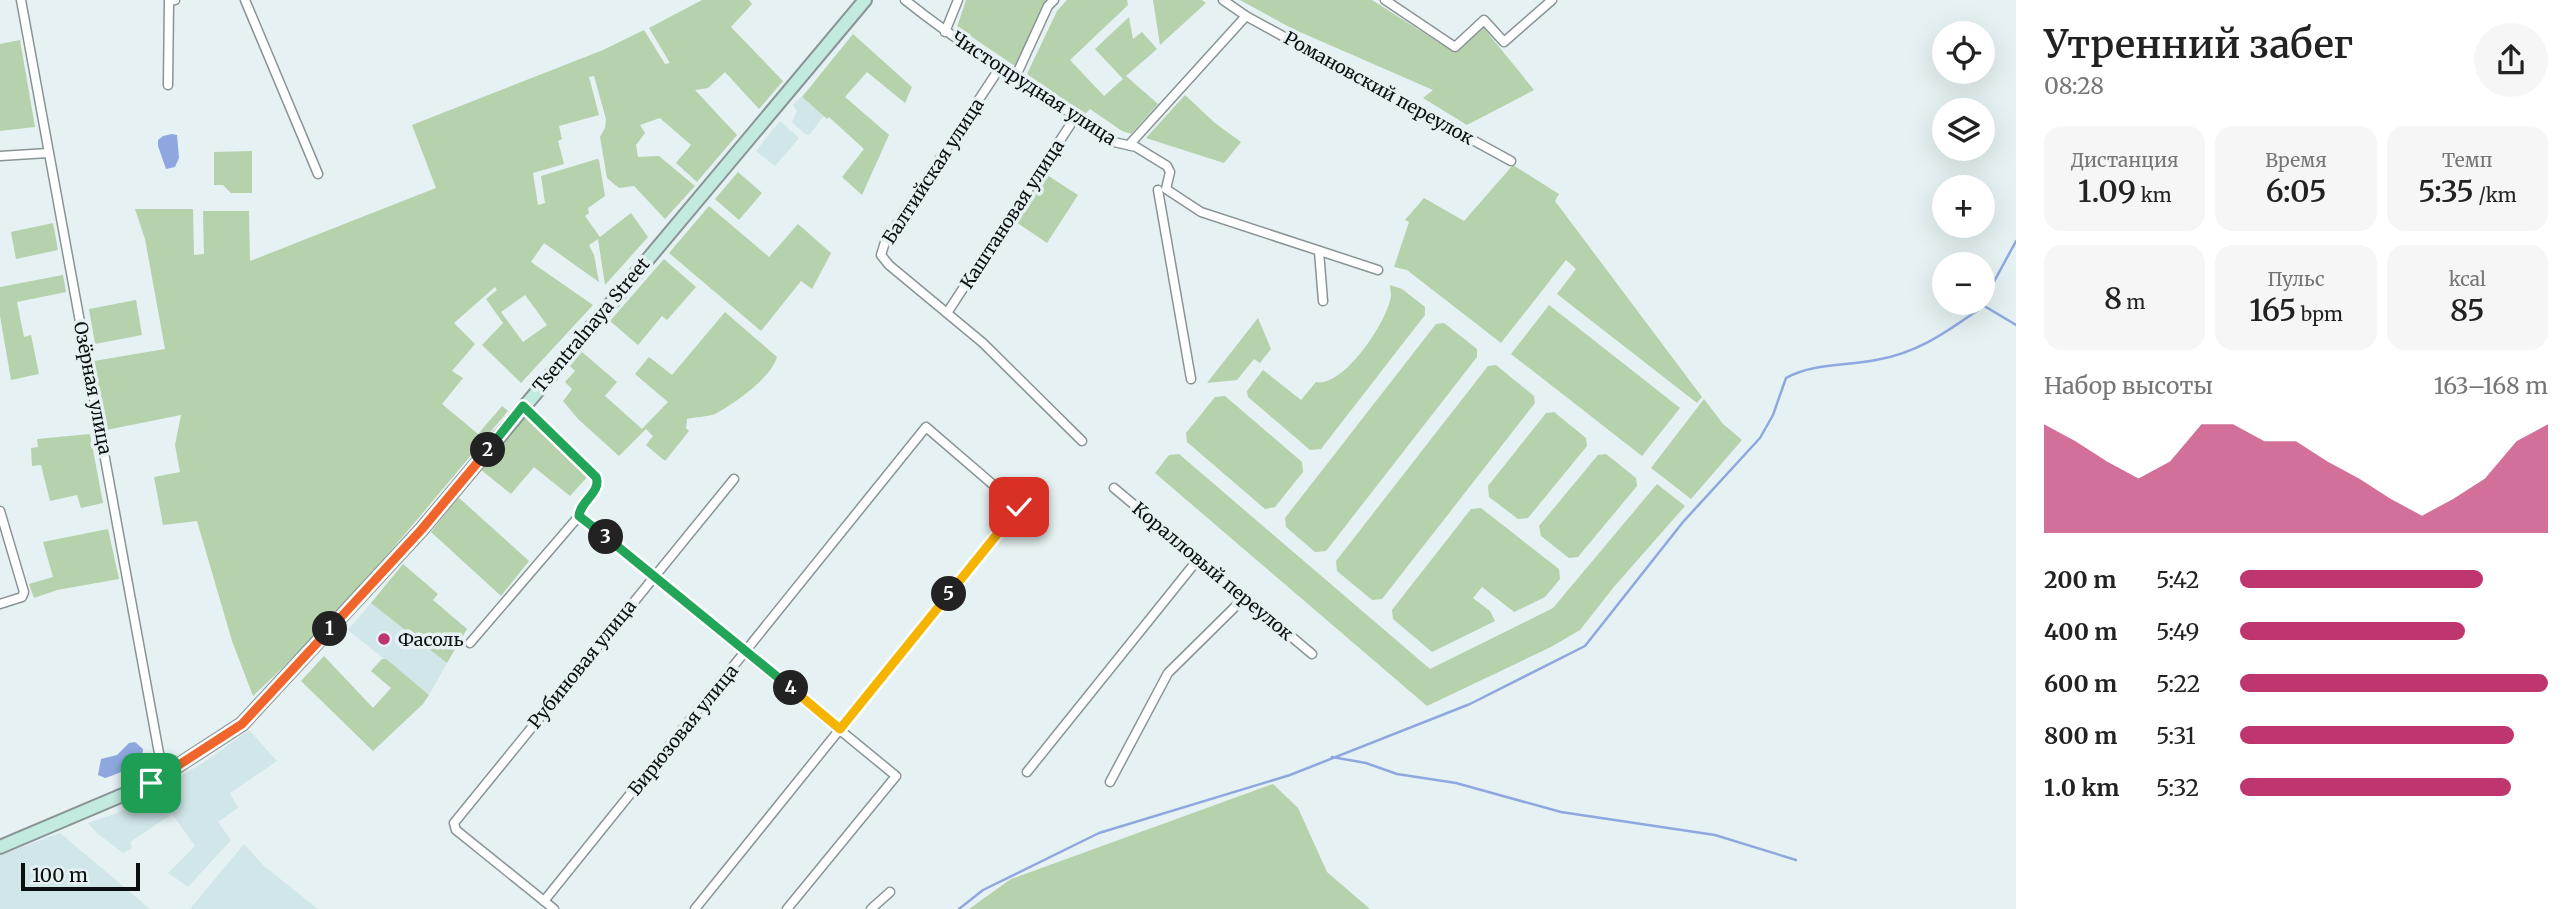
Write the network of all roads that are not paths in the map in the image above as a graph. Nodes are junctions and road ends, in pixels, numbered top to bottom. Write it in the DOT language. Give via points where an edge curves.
graph roads {
  1 [pos="21,0"];
  2 [pos="175,0"];
  3 [pos="246,0"];
  4 [pos="864,0"];
  5 [pos="905,0"];
  6 [pos="958,0"];
  7 [pos="1054,0"];
  8 [pos="1223,0"];
  9 [pos="1385,0"];
  10 [pos="1552,0"];
  11 [pos="1246,16"];
  12 [pos="945,32"];
  13 [pos="999,69"];
  14 [pos="1015,78"];
  15 [pos="169,85"];
  16 [pos="1076,116"];
  17 [pos="1129,145"];
  18 [pos="48,153"];
  19 [pos="0,156"];
  20 [pos="1511,161"];
  21 [pos="318,174"];
  22 [pos="1158,190"];
  23 [pos="1319,251"];
  24 [pos="1378,270"];
  25 [pos="1323,301"];
  26 [pos="947,313"];
  27 [pos="1191,379"];
  28 [pos="523,406"];
  29 [pos="1082,441"];
  30 [pos="734,479"];
  31 [pos="1114,488"];
  32 [pos="0,511"];
  33 [pos="579,516"];
  34 [pos="1199,558"];
  35 [pos="654,576"];
  36 [pos="1245,597"];
  37 [pos="0,604"];
  38 [pos="470,643"];
  39 [pos="746,651"];
  40 [pos="1312,654"];
  41 [pos="840,729"];
  42 [pos="1027,772"];
  43 [pos="163,775"];
  44 [pos="1110,782"];
  45 [pos="0,847"];
  46 [pos="890,892"];
  47 [pos="544,901"];
  48 [pos="554,909"];
  49 [pos="695,909"];
  50 [pos="787,909"];
  51 [pos="871,909"];
  1 -- 18 [label="street, Озёрная улица"];
  2 -- 15 [label="street" via="169,1"];
  3 -- 21 [label="street"];
  4 -- 28 [label="main road, Tsentralnaya Street"];
  5 -- 12 [label="street, Чистопрудная улица"];
  6 -- 12 [label="street"];
  7 -- 14 [label="street"];
  8 -- 11 [label="street, Романовский переулок"];
  9 -- 10 [label="street" via="1455,47 1484,20 1504,42"];
  11 -- 17 [label="street"];
  11 -- 20 [label="street, Романовский переулок"];
  12 -- 13 [label="street, Чистопрудная улица"];
  13 -- 14 [label="street, Чистопрудная улица"];
  13 -- 26 [label="street, Балтийская улица" via="885,242 881,255"];
  14 -- 16 [label="street, Чистопрудная улица"];
  16 -- 17 [label="street, Чистопрудная улица" via="1114,142"];
  16 -- 26 [label="street, Каштановая улица"];
  17 -- 23 [label="street, Чистопрудная улица" via="1167,166 1166,189 1201,212"];
  18 -- 19 [label="street"];
  18 -- 43 [label="street, Озёрная улица"];
  22 -- 27 [label="street"];
  23 -- 24 [label="street, Чистопрудная улица"];
  23 -- 25 [label="street"];
  26 -- 29 [label="street, Балтийская улица" via="983,342"];
  28 -- 33 [label="street" via="596,477 597,488"];
  28 -- 43 [label="main road, Tsentralnaya Street" via="422,529 242,724"];
  30 -- 35 [label="street, Рубиновая улица"];
  31 -- 34 [label="street, Коралловый переулок"];
  32 -- 37 [label="street" via="24,586 22,597"];
  33 -- 35 [label="street"];
  33 -- 38 [label="street"];
  34 -- 36 [label="street, Коралловый переулок"];
  34 -- 42 [label="street"];
  35 -- 39 [label="street"];
  35 -- 47 [label="street, Рубиновая улица" via="454,823"];
  36 -- 40 [label="street, Коралловый переулок"];
  36 -- 44 [label="street" via="1168,673"];
  39 -- 41 [label="street"];
  39 -- 41 [label="street, Бирюзовая улица" via="926,427 1019,507"];
  39 -- 47 [label="street, Бирюзовая улица"];
  41 -- 49 [label="street"];
  41 -- 50 [label="street" via="896,776"];
  43 -- 45 [label="main road, Tsentralnaya Street"];
  46 -- 51 [label="street"];
  47 -- 48 [label="street"];
}
